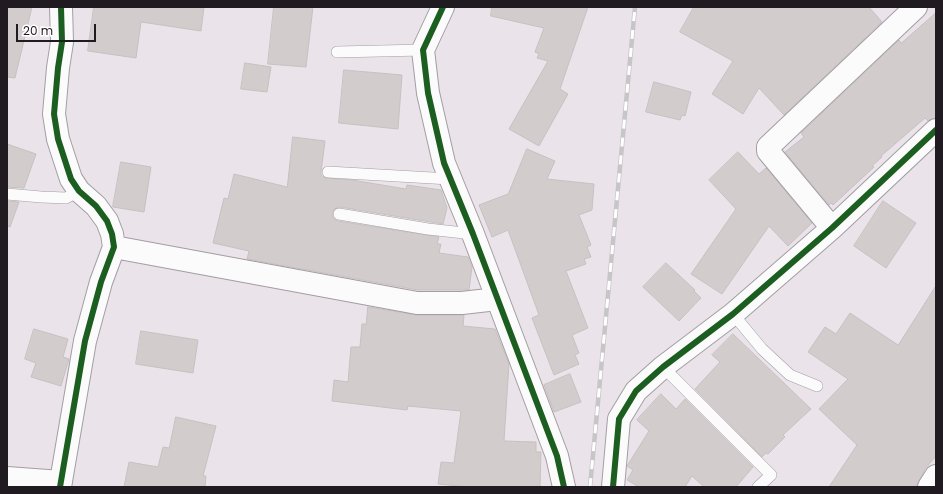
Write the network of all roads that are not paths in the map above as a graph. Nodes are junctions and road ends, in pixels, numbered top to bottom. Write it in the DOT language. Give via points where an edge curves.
graph roads {
  1 [pos="61,7"];
  2 [pos="443,7"];
  3 [pos="916,7"];
  4 [pos="423,50"];
  5 [pos="337,52"];
  6 [pos="936,130"];
  7 [pos="328,172"];
  8 [pos="450,179"];
  9 [pos="79,191"];
  10 [pos="7,194"];
  11 [pos="339,214"];
  12 [pos="832,228"];
  13 [pos="473,234"];
  14 [pos="114,247"];
  15 [pos="497,299"];
  16 [pos="733,314"];
  17 [pos="663,366"];
  18 [pos="816,386"];
  19 [pos="936,476"];
  20 [pos="7,478"];
  21 [pos="61,484"];
  22 [pos="564,487"];
  23 [pos="613,487"];
  24 [pos="758,487"];
  25 [pos="929,487"];
  1 -- 9 [label="street" via="62,42 54,114 64,158"];
  2 -- 4 [label="street"];
  3 -- 12 [label="street" via="768,147 768,151"];
  4 -- 5 [label="lane"];
  4 -- 8 [label="street" via="428,93"];
  6 -- 12 [label="street"];
  7 -- 8 [label="lane"];
  8 -- 13 [label="street"];
  9 -- 10 [label="lane" via="66,198"];
  9 -- 14 [label="street" via="96,206 107,221"];
  11 -- 13 [label="lane"];
  12 -- 16 [label="street"];
  13 -- 15 [label="street"];
  14 -- 15 [label="street" via="417,303 462,303"];
  14 -- 21 [label="street" via="101,282 85,341"];
  15 -- 22 [label="street" via="557,456"];
  16 -- 17 [label="street"];
  16 -- 18 [label="lane" via="762,349 790,375"];
  17 -- 23 [label="street" via="636,391 619,419"];
  17 -- 24 [label="lane" via="771,475"];
  19 -- 25 [label="street"];
  20 -- 21 [label="street"];
}
